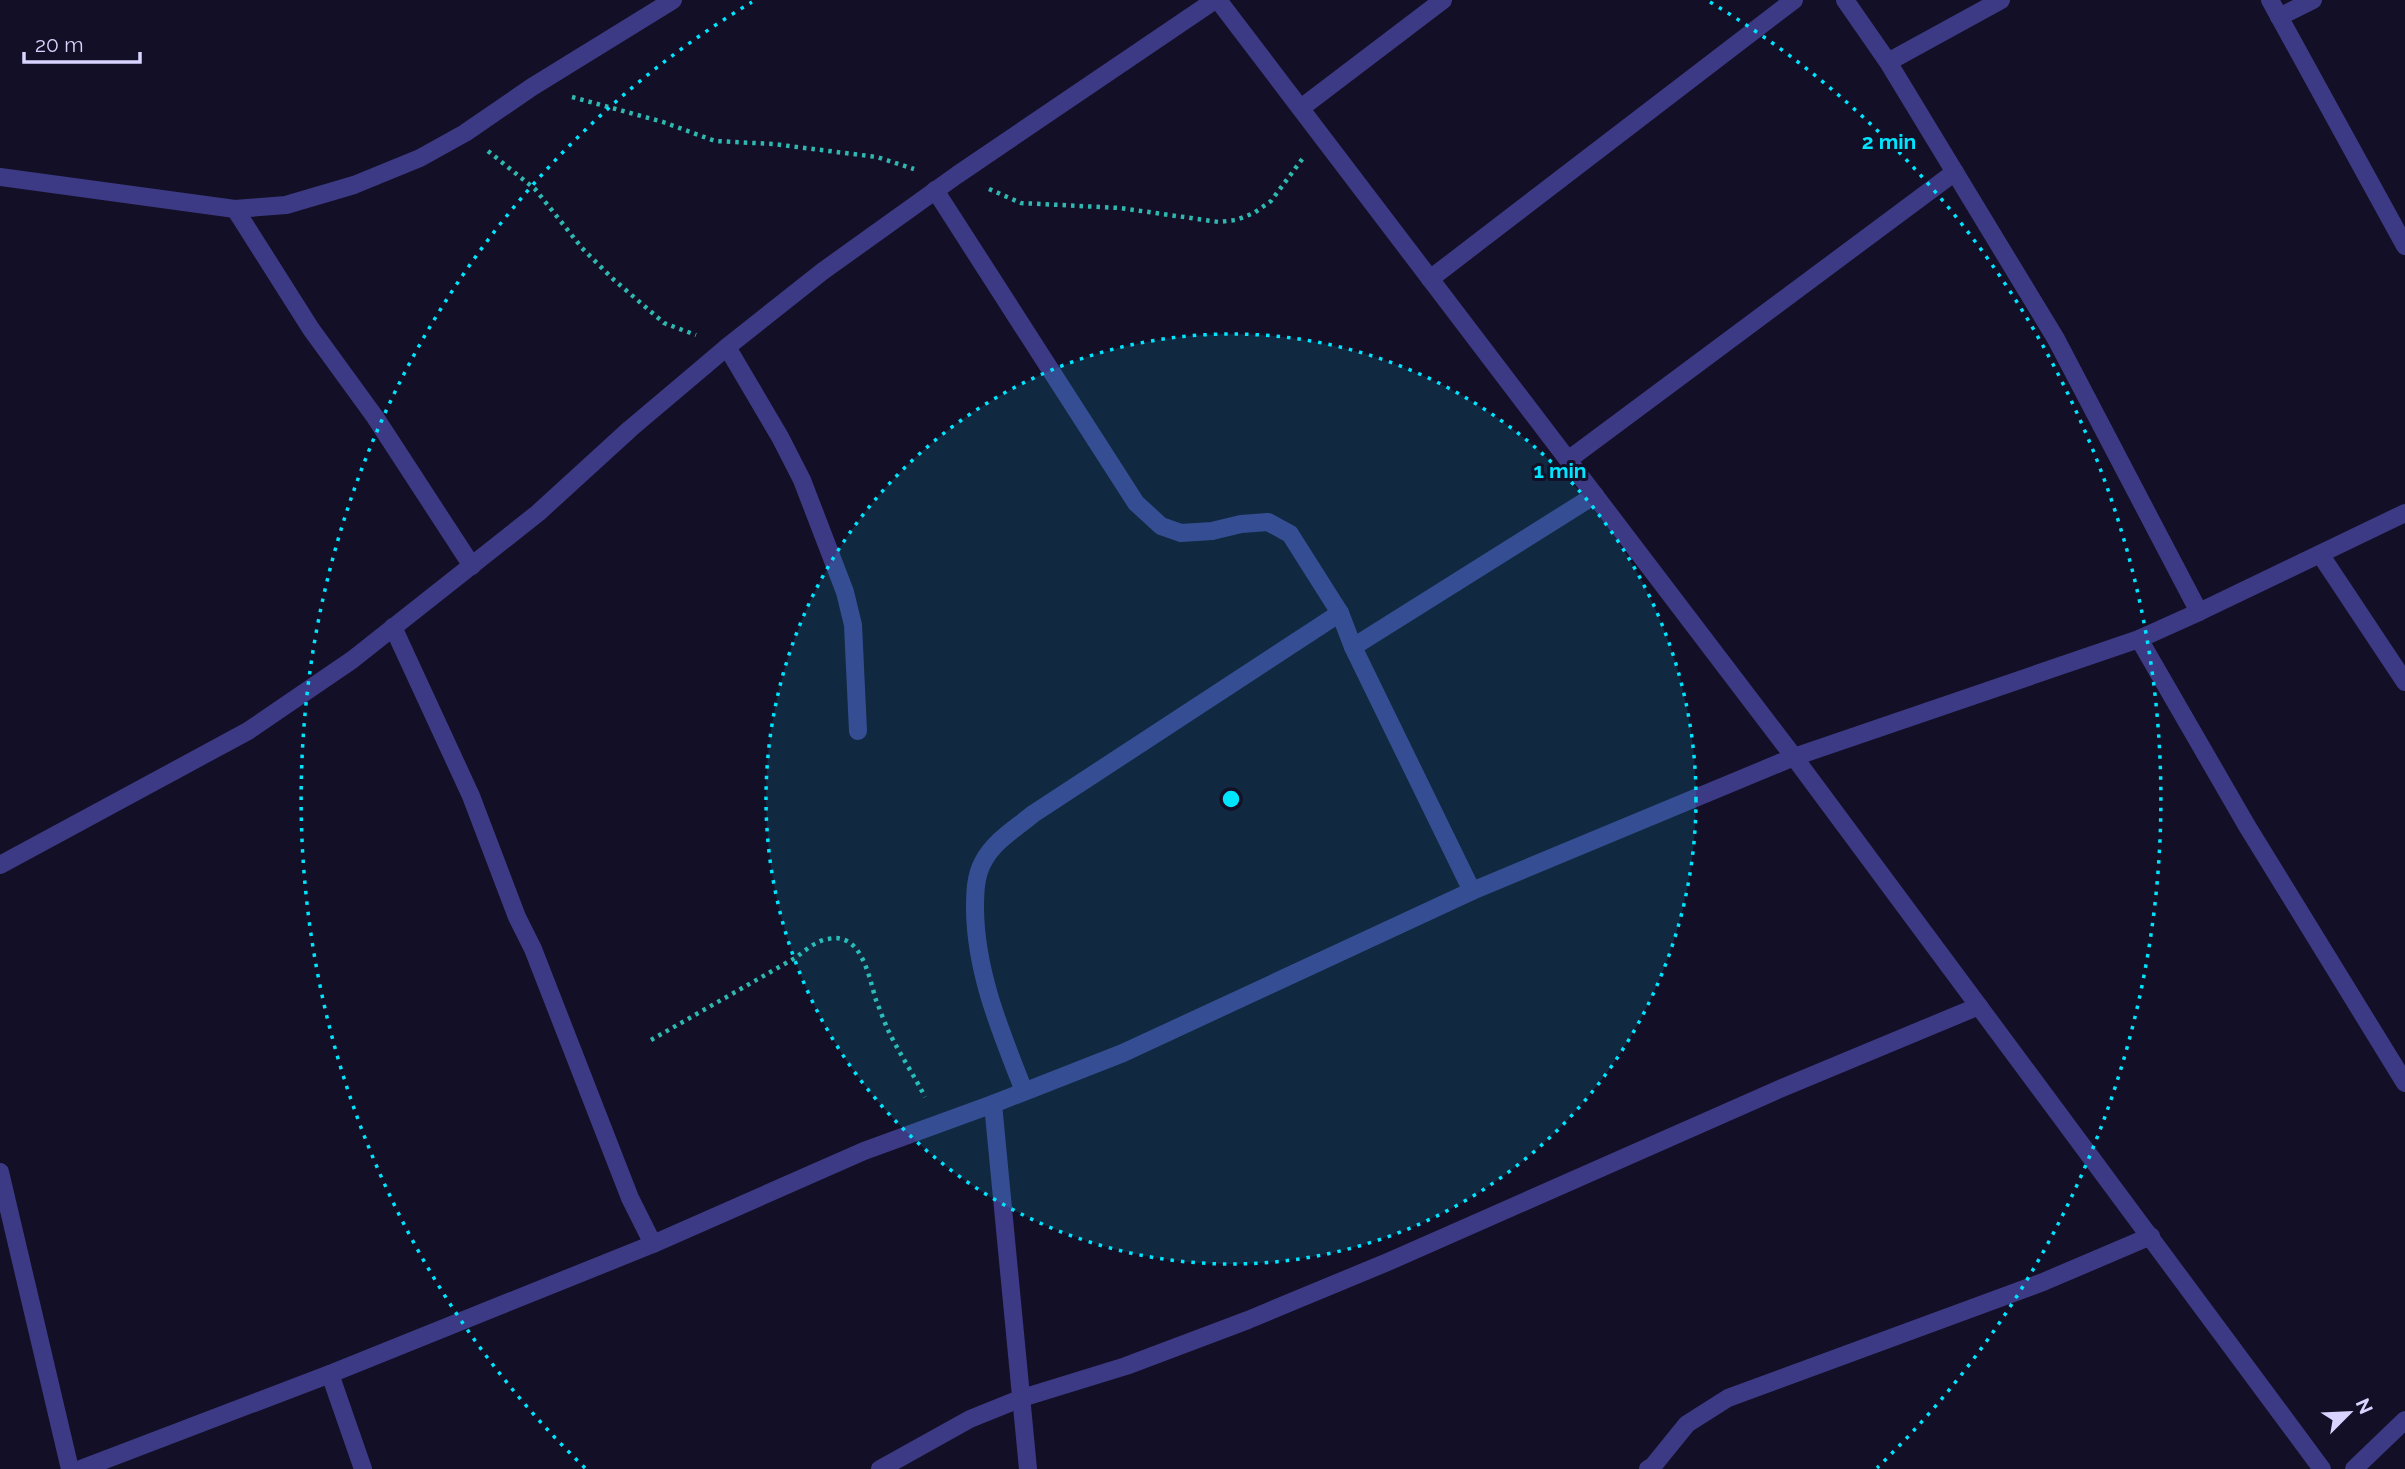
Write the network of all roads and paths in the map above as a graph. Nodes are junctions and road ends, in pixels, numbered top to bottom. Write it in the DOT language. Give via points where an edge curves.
graph roads {
  1 [pos="673,0"];
  2 [pos="1216,0"];
  3 [pos="1443,0"];
  4 [pos="1794,0"];
  5 [pos="1845,0"];
  6 [pos="2001,0"];
  7 [pos="2270,0"];
  8 [pos="2313,0"];
  9 [pos="2279,17"];
  10 [pos="1888,62"];
  11 [pos="531,87"];
  12 [pos="1301,108"];
  13 [pos="465,133"];
  14 [pos="1320,134"];
  15 [pos="1955,172"];
  16 [pos="957,175"];
  17 [pos="0,177"];
  18 [pos="935,190"];
  19 [pos="235,209"];
  20 [pos="2405,246"];
  21 [pos="1430,279"];
  22 [pos="727,347"];
  23 [pos="1568,460"];
  24 [pos="1595,495"];
  25 [pos="2405,513"];
  26 [pos="2320,554"];
  27 [pos="472,566"];
  28 [pos="2199,612"];
  29 [pos="1340,613"];
  30 [pos="393,627"];
  31 [pos="2138,639"];
  32 [pos="1353,647"];
  33 [pos="2405,682"];
  34 [pos="858,731"];
  35 [pos="1794,757"];
  36 [pos="0,865"];
  37 [pos="1472,891"];
  38 [pos="1979,1006"];
  39 [pos="650,1040"];
  40 [pos="2402,1070"];
  41 [pos="1024,1091"];
  42 [pos="993,1104"];
  43 [pos="938,1123"];
  44 [pos="0,1172"];
  45 [pos="3,1197"];
  46 [pos="2151,1236"];
  47 [pos="653,1244"];
  48 [pos="330,1374"];
  49 [pos="1022,1398"];
  50 [pos="2405,1420"];
  51 [pos="70,1469"];
  52 [pos="81,1469"];
  53 [pos="363,1469"];
  54 [pos="880,1469"];
  55 [pos="1028,1469"];
  56 [pos="1648,1469"];
  57 [pos="2322,1469"];
  58 [pos="2354,1469"];
  1 -- 11 [label="street"];
  2 -- 12 [label="street"];
  2 -- 16 [label="street"];
  3 -- 12 [label="street"];
  4 -- 21 [label="street"];
  5 -- 10 [label="street"];
  6 -- 10 [label="street"];
  7 -- 9 [label="street"];
  8 -- 9 [label="street"];
  9 -- 20 [label="street"];
  10 -- 15 [label="street"];
  11 -- 13 [label="street"];
  11 -- 16 [label="path" via="663,122 715,141 877,157 908,168"];
  12 -- 14 [label="street"];
  13 -- 19 [label="street" via="420,158 354,185 286,205"];
  13 -- 22 [label="path" via="535,189 590,256 664,323"];
  14 -- 16 [label="path" via="1271,201 1245,216 1219,222 1121,208 1021,203"];
  14 -- 21 [label="street"];
  15 -- 23 [label="street"];
  15 -- 28 [label="street" via="2056,339"];
  16 -- 18 [label="street"];
  17 -- 19 [label="street"];
  18 -- 22 [label="street"];
  18 -- 29 [label="street" via="1136,503 1161,526 1181,533 1268,522 1290,534"];
  19 -- 27 [label="street"];
  21 -- 23 [label="street"];
  22 -- 27 [label="street"];
  22 -- 34 [label="street" via="802,480 845,592 853,625"];
  23 -- 24 [label="street"];
  24 -- 32 [label="street"];
  24 -- 35 [label="street"];
  25 -- 26 [label="street"];
  26 -- 28 [label="street"];
  26 -- 33 [label="street"];
  27 -- 30 [label="street"];
  28 -- 31 [label="street"];
  29 -- 32 [label="street"];
  29 -- 41 [label="street" via="1033,814 997,842 982,863 975,886 980,964"];
  30 -- 36 [label="street" via="248,731"];
  30 -- 47 [label="street" via="471,796 630,1198"];
  31 -- 35 [label="street"];
  31 -- 40 [label="street" via="2247,826"];
  32 -- 37 [label="street"];
  35 -- 37 [label="street"];
  35 -- 38 [label="street"];
  37 -- 41 [label="street" via="1123,1054"];
  38 -- 46 [label="street"];
  38 -- 49 [label="street" via="1248,1320 1126,1366"];
  39 -- 43 [label="path" via="817,943 830,938 846,941 859,951 869,969 889,1032"];
  41 -- 42 [label="street"];
  42 -- 43 [label="street"];
  42 -- 49 [label="street"];
  43 -- 47 [label="street" via="864,1150"];
  44 -- 45 [label="street"];
  45 -- 51 [label="street"];
  46 -- 56 [label="street" via="2043,1282 1728,1398 1687,1424"];
  46 -- 57 [label="street"];
  47 -- 48 [label="street"];
  48 -- 52 [label="street"];
  48 -- 53 [label="street"];
  49 -- 54 [label="street" via="970,1419"];
  49 -- 55 [label="street"];
  50 -- 58 [label="street"];
}
